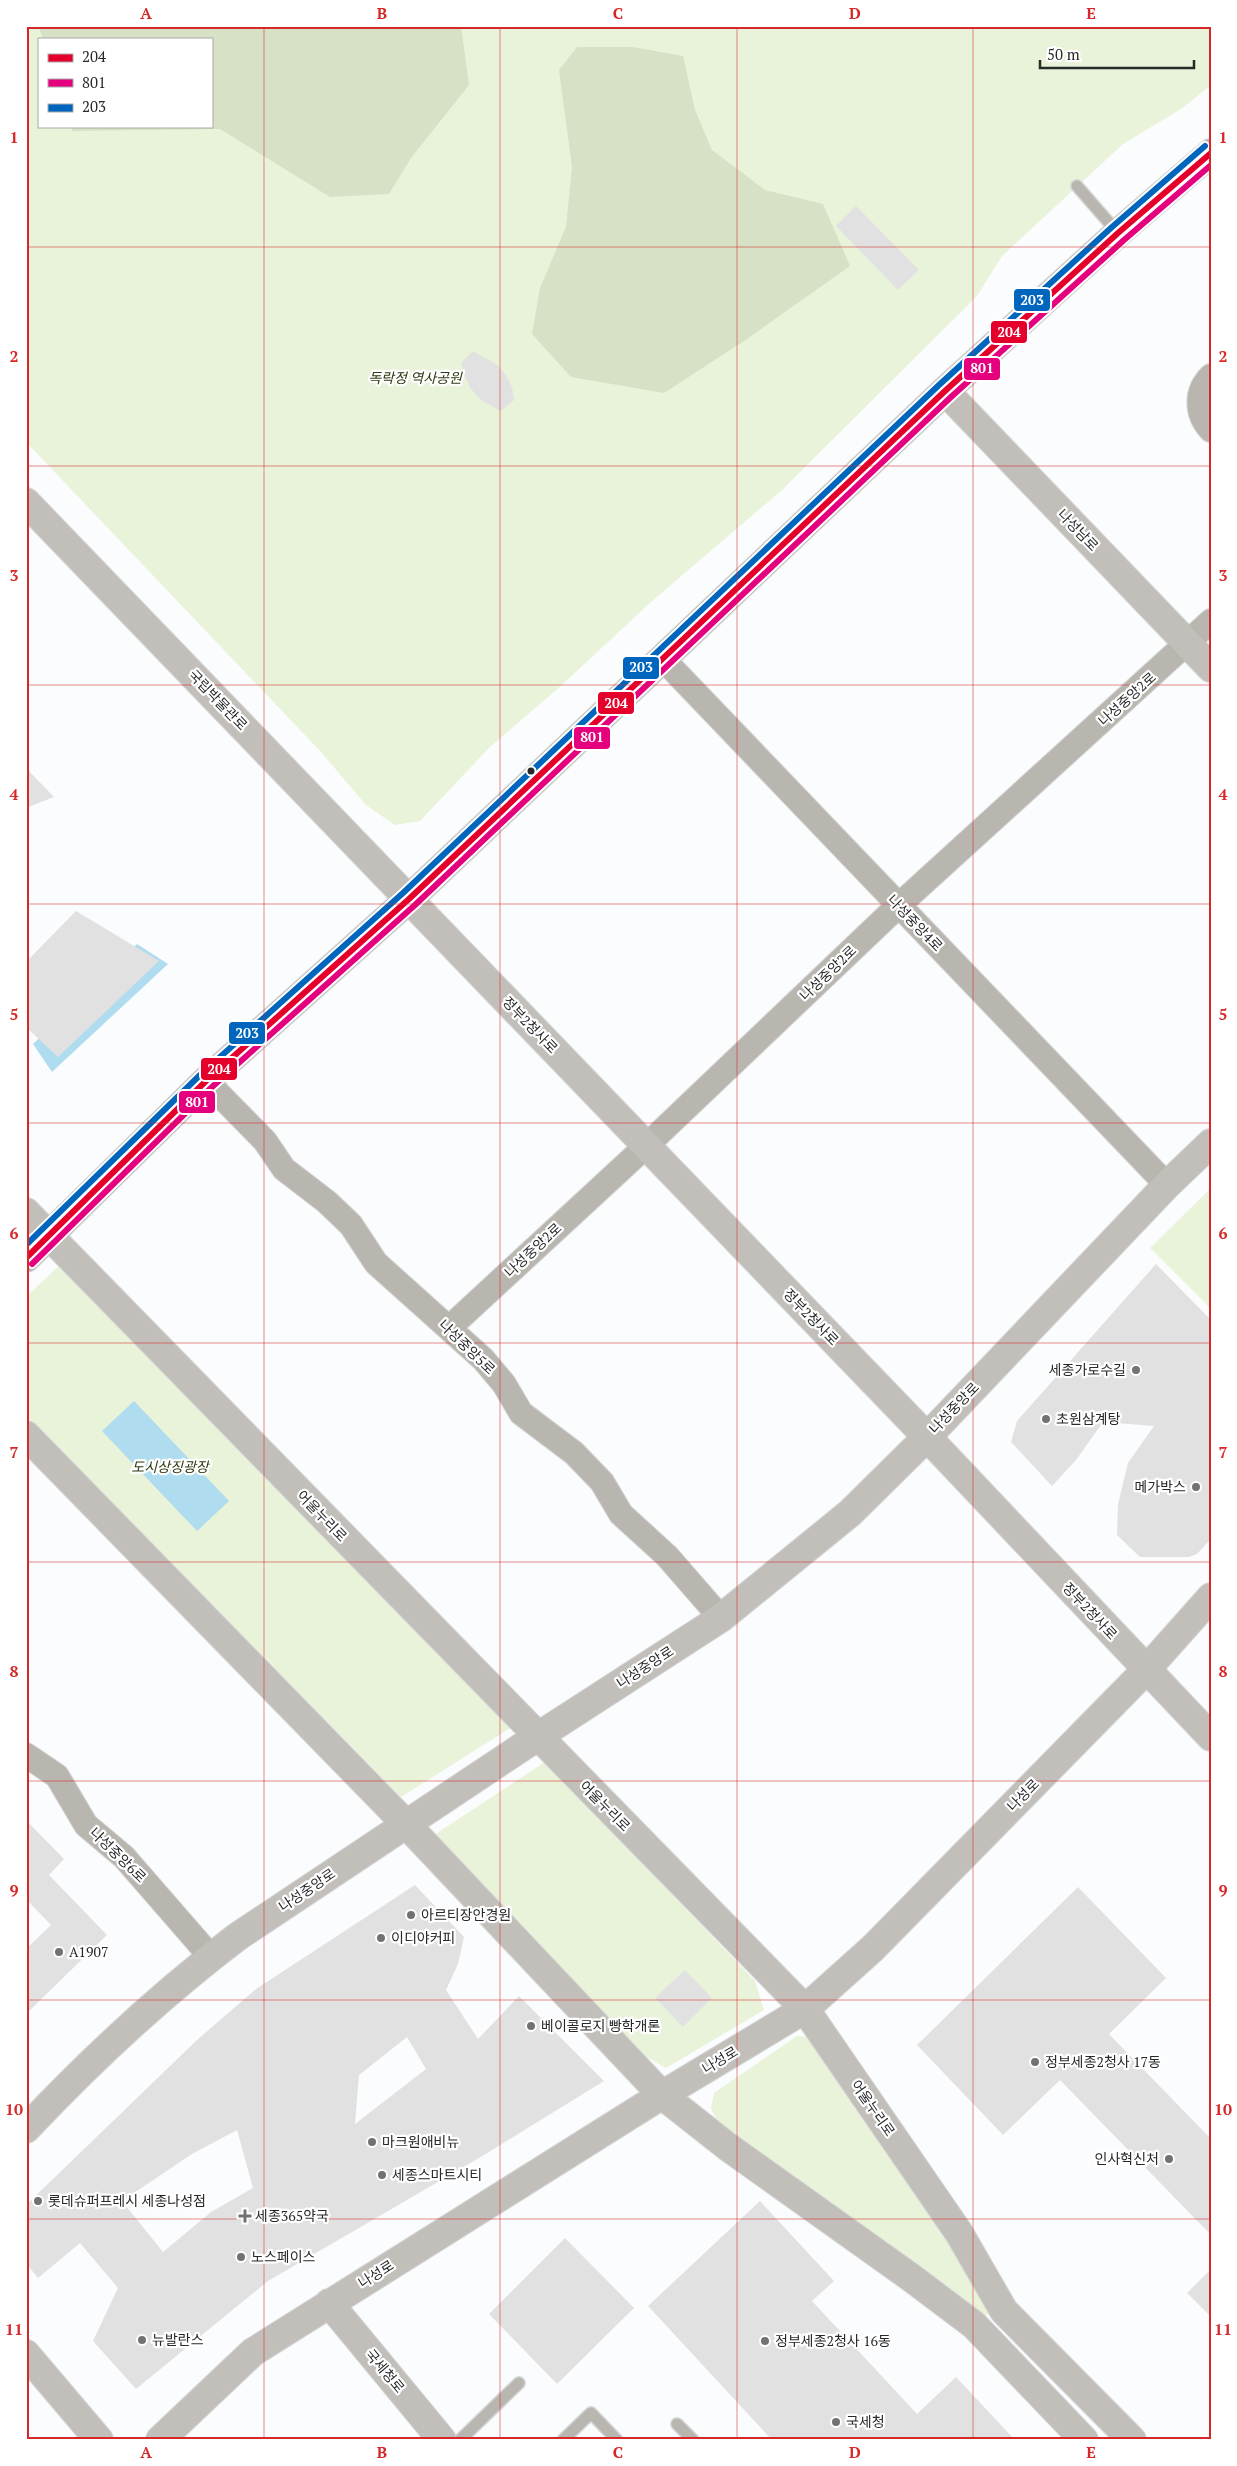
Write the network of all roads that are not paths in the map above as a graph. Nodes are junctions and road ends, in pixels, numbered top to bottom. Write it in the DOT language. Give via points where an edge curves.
graph roads {
  1 [pos="1211,153"];
  2 [pos="1077,186"];
  3 [pos="1118,233"];
  4 [pos="1211,376"];
  5 [pos="945,391"];
  6 [pos="1211,430"];
  7 [pos="26,502"];
  8 [pos="1211,621"];
  9 [pos="1187,644"];
  10 [pos="664,660"];
  11 [pos="1211,668"];
  12 [pos="410,899"];
  13 [pos="898,906"];
  14 [pos="206,1081"];
  15 [pos="1211,1143"];
  16 [pos="646,1146"];
  17 [pos="1167,1185"];
  18 [pos="26,1212"];
  19 [pos="50,1236"];
  20 [pos="26,1258"];
  21 [pos="449,1328"];
  22 [pos="26,1435"];
  23 [pos="927,1437"];
  24 [pos="1211,1597"];
  25 [pos="721,1618"];
  26 [pos="1146,1670"];
  27 [pos="537,1737"];
  28 [pos="1211,1737"];
  29 [pos="26,1755"];
  30 [pos="406,1824"];
  31 [pos="211,1957"];
  32 [pos="805,2009"];
  33 [pos="662,2095"];
  34 [pos="26,2129"];
  35 [pos="329,2303"];
  36 [pos="26,2354"];
  37 [pos="519,2384"];
  38 [pos="677,2424"];
  39 [pos="99,2440"];
  40 [pos="160,2440"];
  41 [pos="442,2440"];
  42 [pos="460,2440"];
  43 [pos="562,2440"];
  44 [pos="617,2440"];
  45 [pos="693,2440"];
  46 [pos="1084,2440"];
  47 [pos="1132,2440"];
  1 -- 3 [label="main road"];
  2 -- 3 [label="lane"];
  3 -- 5 [label="main road"];
  4 -- 6 [label="street" via="1202,386 1198,403 1200,414"];
  5 -- 9 [label="street, 나성남로"];
  5 -- 10 [label="main road"];
  7 -- 12 [label="street, 국립박물관로"];
  8 -- 9 [label="street, 나성중앙2로"];
  9 -- 11 [label="street, 나성남로"];
  9 -- 13 [label="street, 나성중앙2로"];
  10 -- 12 [label="main road"];
  10 -- 13 [label="street, 나성중앙4로"];
  12 -- 14 [label="main road"];
  12 -- 16 [label="street, 정부2청사로"];
  13 -- 16 [label="street, 나성중앙2로"];
  13 -- 17 [label="street, 나성중앙4로"];
  14 -- 19 [label="main road"];
  14 -- 21 [label="street, 나성중앙5로" via="265,1141 284,1169 351,1225 376,1263"];
  15 -- 17 [label="street, 나성중앙로"];
  16 -- 21 [label="street, 나성중앙2로"];
  16 -- 23 [label="street, 정부2청사로"];
  17 -- 23 [label="street, 나성중앙로"];
  18 -- 19 [label="street, 어울누리로"];
  19 -- 20 [label="main road"];
  19 -- 27 [label="street, 어울누리로"];
  21 -- 25 [label="street, 나성중앙5로" via="484,1359 521,1413 574,1453 596,1476 621,1514 667,1556"];
  22 -- 30 [label="street"];
  23 -- 25 [label="street, 나성중앙로" via="850,1513"];
  23 -- 26 [label="street, 정부2청사로"];
  24 -- 26 [label="street, 나성로"];
  25 -- 27 [label="street, 나성중앙로"];
  26 -- 28 [label="street, 정부2청사로"];
  26 -- 32 [label="street, 나성로" via="873,1948"];
  27 -- 30 [label="street, 나성중앙로"];
  27 -- 32 [label="street, 어울누리로"];
  29 -- 31 [label="street, 나성중앙6로" via="57,1776 86,1825 124,1858"];
  30 -- 31 [label="street, 나성중앙로"];
  30 -- 33 [label="street"];
  31 -- 34 [label="street, 나성중앙로" via="127,2030"];
  32 -- 33 [label="street, 나성로"];
  32 -- 47 [label="street, 어울누리로" via="959,2233 1004,2311"];
  33 -- 35 [label="street, 나성로"];
  33 -- 46 [label="street" via="728,2147 974,2325"];
  35 -- 40 [label="street, 나성로" via="253,2352"];
  35 -- 41 [label="street, 국세청로"];
  36 -- 39 [label="street"];
  37 -- 42 [label="lane"];
  38 -- 45 [label="lane"];
  43 -- 44 [label="lane" via="591,2413"];
}
